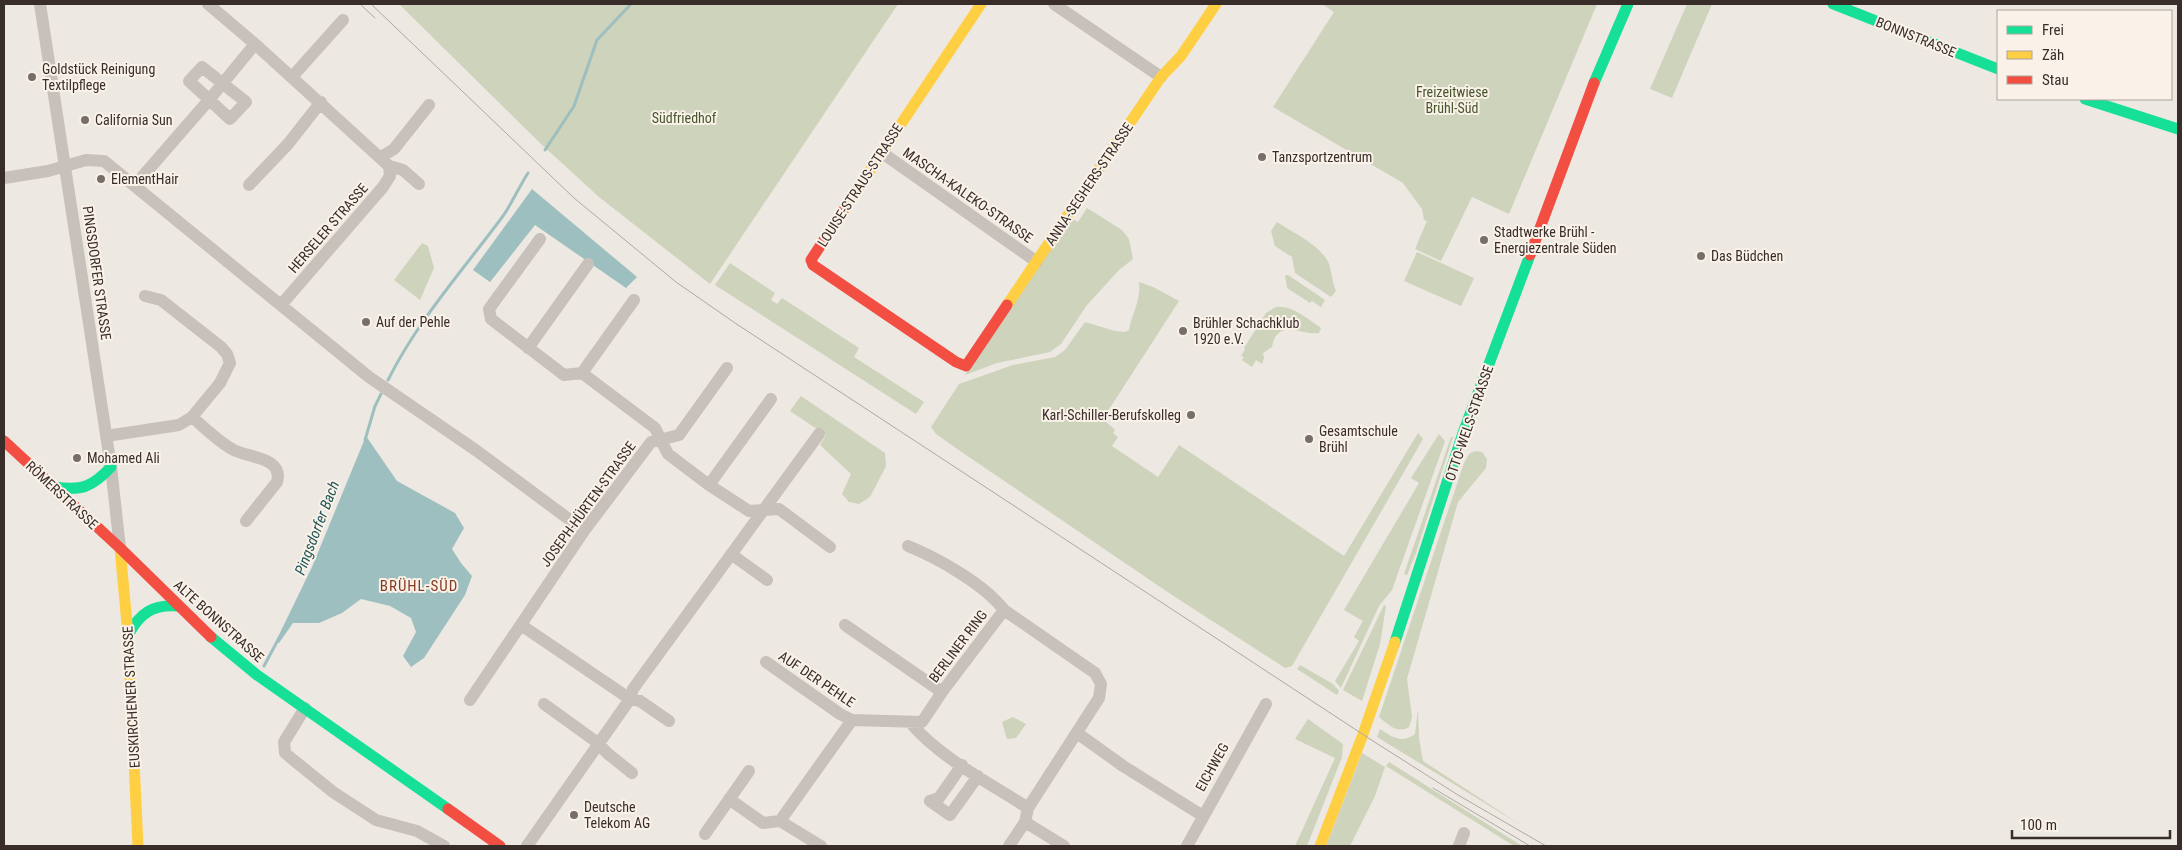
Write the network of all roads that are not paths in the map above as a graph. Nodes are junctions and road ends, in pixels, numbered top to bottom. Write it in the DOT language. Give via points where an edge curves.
graph roads {
  1 [pos="40,4"];
  2 [pos="208,4"];
  3 [pos="981,4"];
  4 [pos="1054,4"];
  5 [pos="1216,4"];
  6 [pos="1628,4"];
  7 [pos="1833,4"];
  8 [pos="343,20"];
  9 [pos="254,44"];
  10 [pos="1997,69"];
  11 [pos="292,77"];
  12 [pos="1160,77"];
  13 [pos="222,84"];
  14 [pos="209,100"];
  15 [pos="2087,100"];
  16 [pos="321,102"];
  17 [pos="429,105"];
  18 [pos="2178,129"];
  19 [pos="881,152"];
  20 [pos="385,161"];
  21 [pos="65,165"];
  22 [pos="4,178"];
  23 [pos="419,184"];
  24 [pos="135,185"];
  25 [pos="249,186"];
  26 [pos="540,239"];
  27 [pos="1037,262"];
  28 [pos="588,264"];
  29 [pos="146,296"];
  30 [pos="634,300"];
  31 [pos="281,305"];
  32 [pos="528,348"];
  33 [pos="966,366"];
  34 [pos="727,368"];
  35 [pos="582,373"];
  36 [pos="771,400"];
  37 [pos="192,417"];
  38 [pos="819,434"];
  39 [pos="106,436"];
  40 [pos="661,440"];
  41 [pos="4,441"];
  42 [pos="111,468"];
  43 [pos="709,485"];
  44 [pos="55,488"];
  45 [pos="763,509"];
  46 [pos="246,522"];
  47 [pos="574,523"];
  48 [pos="908,546"];
  49 [pos="830,547"];
  50 [pos="120,548"];
  51 [pos="731,554"];
  52 [pos="767,580"];
  53 [pos="178,606"];
  54 [pos="1004,610"];
  55 [pos="521,625"];
  56 [pos="845,625"];
  57 [pos="128,635"];
  58 [pos="766,662"];
  59 [pos="942,692"];
  60 [pos="630,699"];
  61 [pos="470,700"];
  62 [pos="544,704"];
  63 [pos="1266,704"];
  64 [pos="305,708"];
  65 [pos="669,720"];
  66 [pos="852,720"];
  67 [pos="910,722"];
  68 [pos="1077,733"];
  69 [pos="598,743"];
  70 [pos="962,765"];
  71 [pos="748,771"];
  72 [pos="632,773"];
  73 [pos="978,776"];
  74 [pos="729,800"];
  75 [pos="1028,808"];
  76 [pos="1203,816"];
  77 [pos="780,821"];
  78 [pos="1025,822"];
  79 [pos="1464,833"];
  80 [pos="706,834"];
  81 [pos="138,846"];
  82 [pos="444,846"];
  83 [pos="500,846"];
  84 [pos="527,846"];
  85 [pos="821,846"];
  86 [pos="1009,846"];
  87 [pos="1064,846"];
  88 [pos="1187,846"];
  89 [pos="1320,846"];
  90 [pos="1459,846"];
  1 -- 21 [label="street, PINGSDORFER STRASSE"];
  2 -- 9 [label="street"];
  3 -- 19 [label="street, LOUISE-STRAUS-STRASSE"];
  4 -- 12 [label="street"];
  5 -- 12 [label="street, ANNA-SEGHERS-STRASSE" via="1181,56"];
  6 -- 89 [label="street, OTTO-WELS-STRASSE" via="1591,91 1463,433 1401,625"];
  7 -- 10 [label="street, BONNSTRASSE"];
  8 -- 11 [label="street"];
  9 -- 11 [label="street"];
  9 -- 13 [label="street"];
  11 -- 16 [label="street"];
  12 -- 27 [label="street, ANNA-SEGHERS-STRASSE"];
  13 -- 14 [label="street"];
  13 -- 14 [label="street" via="202,67 189,81"];
  13 -- 14 [label="street" via="246,102 230,119"];
  14 -- 24 [label="street"];
  15 -- 18 [label="street"];
  16 -- 20 [label="street"];
  16 -- 25 [label="street"];
  17 -- 20 [label="street"];
  19 -- 27 [label="street, MASCHA-KALEKO-STRASSE"];
  19 -- 33 [label="street, LOUISE-STRAUS-STRASSE" via="811,260 814,266"];
  20 -- 23 [label="street" via="403,170"];
  20 -- 31 [label="street, HERSELER STRASSE" via="390,176 383,187"];
  21 -- 22 [label="street"];
  21 -- 24 [label="street" via="86,160 104,162"];
  21 -- 39 [label="street, PINGSDORFER STRASSE"];
  24 -- 31 [label="street"];
  26 -- 32 [label="street" via="489,309 491,319"];
  27 -- 33 [label="street, ANNA-SEGHERS-STRASSE"];
  28 -- 32 [label="street"];
  29 -- 37 [label="street" via="161,300 227,354 230,363 227,371"];
  30 -- 35 [label="street"];
  31 -- 47 [label="street" via="369,377"];
  32 -- 35 [label="street" via="564,375"];
  34 -- 40 [label="street, JOSEPH-HÜRTEN-STRASSE" via="678,435"];
  35 -- 40 [label="street" via="655,428"];
  36 -- 43 [label="street"];
  37 -- 39 [label="street" via="179,425"];
  37 -- 46 [label="street" via="233,450 264,459 276,470 277,482"];
  38 -- 45 [label="street"];
  39 -- 42 [label="street, PINGSDORFER STRASSE"];
  40 -- 43 [label="street" via="668,454"];
  40 -- 55 [label="street, JOSEPH-HÜRTEN-STRASSE" via="651,442 584,531"];
  41 -- 44 [label="street, RÖMERSTRASSE"];
  42 -- 44 [label="street" via="89,487"];
  42 -- 50 [label="street, PINGSDORFER STRASSE"];
  43 -- 45 [label="street" via="749,511"];
  44 -- 50 [label="street, RÖMERSTRASSE"];
  45 -- 49 [label="street" via="779,509"];
  45 -- 51 [label="street"];
  48 -- 54 [label="street" via="931,555 994,597"];
  50 -- 53 [label="street, ALTE BONNSTRASSE"];
  50 -- 57 [label="street, EUSKIRCHENER STRASSE"];
  51 -- 52 [label="street"];
  51 -- 60 [label="street" via="633,689"];
  53 -- 57 [label="street" via="164,604 144,612"];
  53 -- 64 [label="street, ALTE BONNSTRASSE" via="257,675"];
  54 -- 59 [label="street, BERLINER RING"];
  54 -- 68 [label="street, BERLINER RING" via="1095,674 1101,684 1099,698"];
  55 -- 60 [label="street"];
  55 -- 61 [label="street, JOSEPH-HÜRTEN-STRASSE"];
  56 -- 59 [label="street"];
  57 -- 81 [label="street, EUSKIRCHENER STRASSE"];
  58 -- 66 [label="street, AUF DER PEHLE"];
  59 -- 67 [label="street, BERLINER RING" via="922,722"];
  60 -- 65 [label="street" via="640,701"];
  60 -- 69 [label="street"];
  62 -- 69 [label="street"];
  63 -- 76 [label="street, EICHWEG"];
  64 -- 82 [label="street" via="284,742 285,752 291,758 333,792 376,820 417,831"];
  64 -- 83 [label="street, ALTE BONNSTRASSE"];
  66 -- 67 [label="street"];
  66 -- 77 [label="street"];
  67 -- 70 [label="street" via="920,734"];
  68 -- 75 [label="street, BERLINER RING"];
  68 -- 76 [label="street"];
  69 -- 72 [label="street"];
  69 -- 84 [label="street"];
  70 -- 73 [label="street"];
  70 -- 73 [label="street" via="939,798 930,801 950,815"];
  71 -- 74 [label="street"];
  73 -- 75 [label="street"];
  74 -- 77 [label="street" via="763,822"];
  74 -- 80 [label="street"];
  75 -- 78 [label="street, BERLINER RING"];
  76 -- 88 [label="street, EICHWEG"];
  77 -- 85 [label="street"];
  78 -- 86 [label="street, BERLINER RING"];
  78 -- 87 [label="street"];
  79 -- 90 [label="street"];
}
